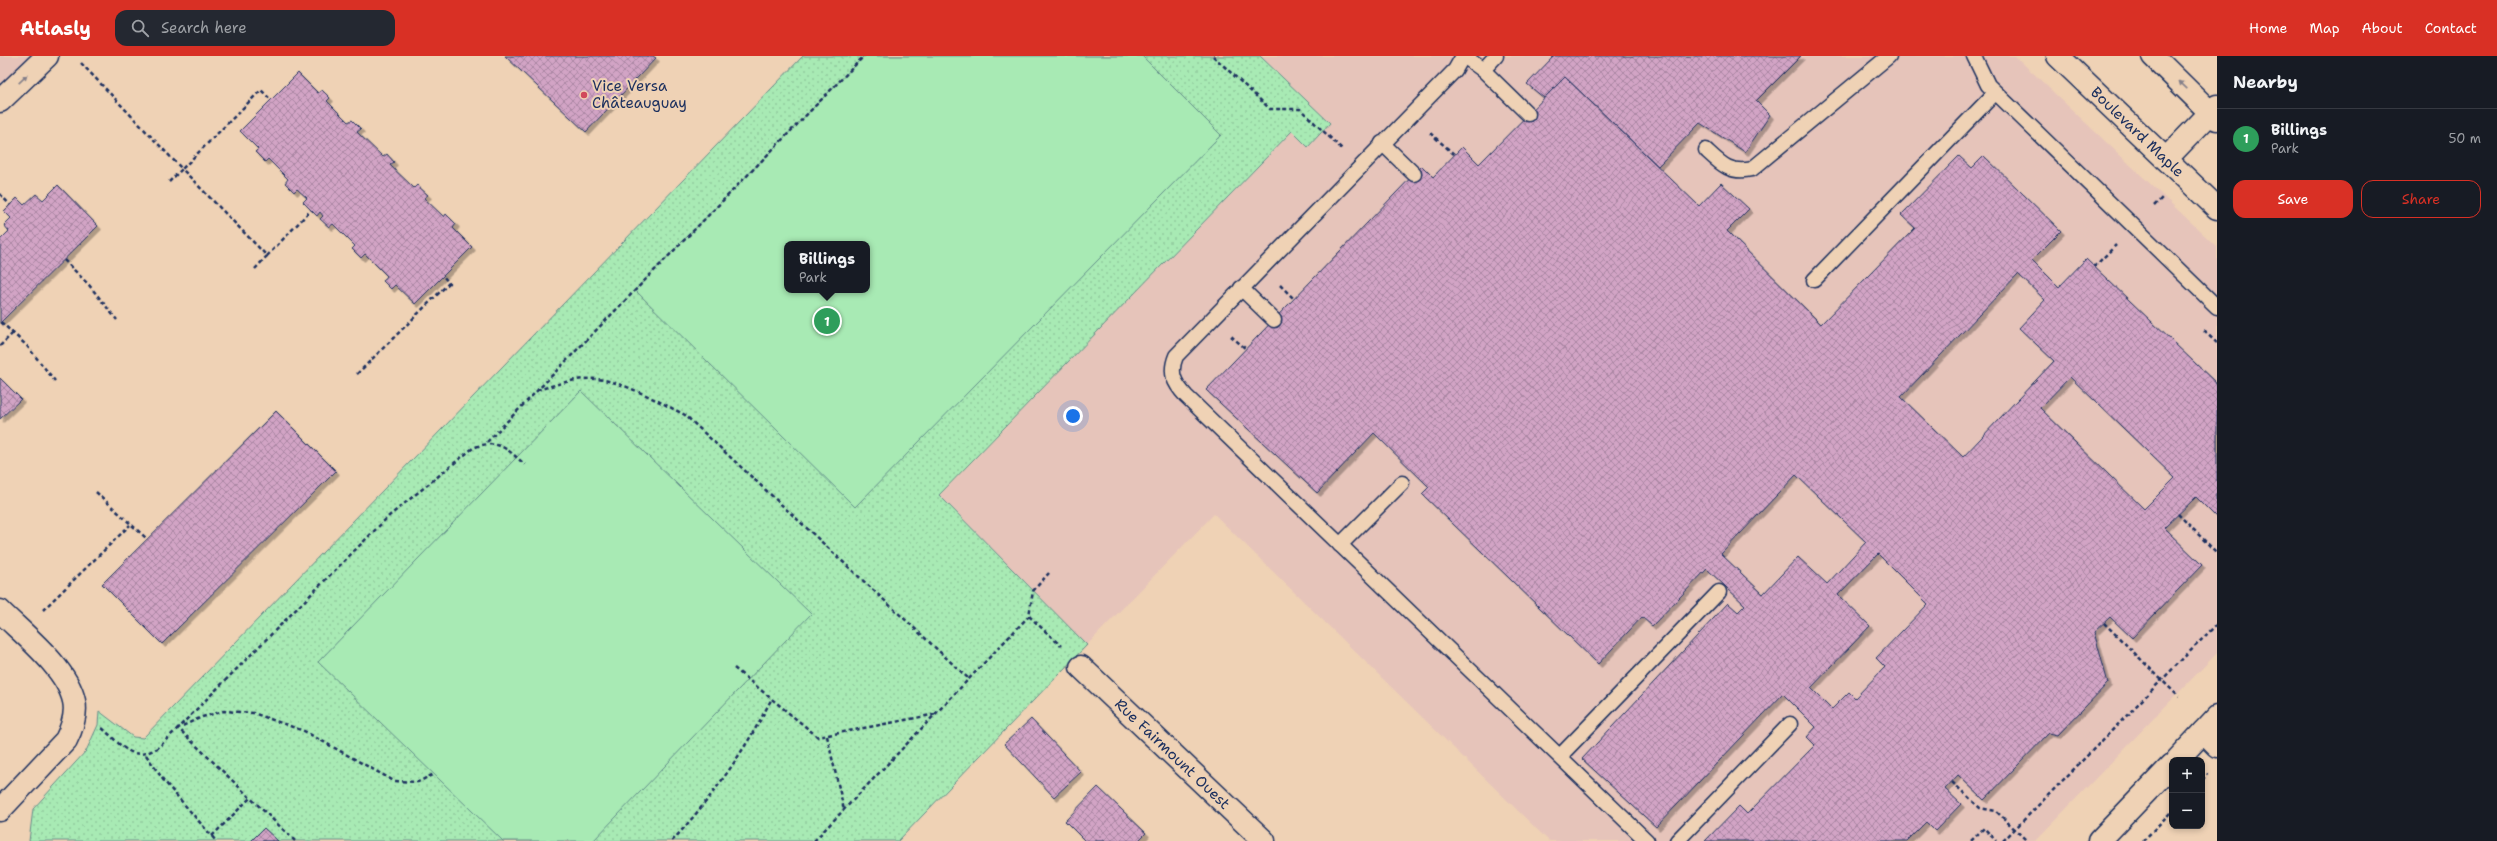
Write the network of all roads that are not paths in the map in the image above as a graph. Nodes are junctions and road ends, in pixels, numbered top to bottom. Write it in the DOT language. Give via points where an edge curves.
graph roads {
  1 [pos="47,56"];
  2 [pos="1464,56"];
  3 [pos="1496,56"];
  4 [pos="1889,56"];
  5 [pos="1974,56"];
  6 [pos="2058,56"];
  7 [pos="2153,56"];
  8 [pos="1482,70"];
  9 [pos="1995,92"];
  10 [pos="0,101"];
  11 [pos="2215,112"];
  12 [pos="1528,114"];
  13 [pos="1382,142"];
  14 [pos="1706,150"];
  15 [pos="2166,159"];
  16 [pos="1414,174"];
  17 [pos="2217,208"];
  18 [pos="1814,280"];
  19 [pos="1241,288"];
  20 [pos="2217,307"];
  21 [pos="1274,320"];
  22 [pos="1402,483"];
  23 [pos="1340,545"];
  24 [pos="1718,592"];
  25 [pos="0,611"];
  26 [pos="1081,667"];
  27 [pos="1790,724"];
  28 [pos="2212,732"];
  29 [pos="1560,756"];
  30 [pos="2181,757"];
  31 [pos="2169,768"];
  32 [pos="0,810"];
  33 [pos="2105,839"];
  34 [pos="1264,841"];
  35 [pos="1647,841"];
  36 [pos="1677,841"];
  10 -- 1 [label="street, one-way"];
  2 -- 8 [label="lane"];
  2 -- 13 [label="lane" via="1455,70"];
  3 -- 8 [label="lane"];
  4 -- 14 [label="lane" via="1752,169 1740,172 1731,170"];
  5 -- 9 [label="lane" via="1981,74"];
  6 -- 15 [label="street, Boulevard Maple"];
  11 -- 7 [label="street, one-way"];
  8 -- 12 [label="lane"];
  9 -- 18 [label="lane"];
  9 -- 20 [label="lane"];
  11 -- 15 [label="street"];
  13 -- 16 [label="lane"];
  13 -- 19 [label="lane"];
  15 -- 17 [label="street, Boulevard Maple"];
  19 -- 21 [label="lane"];
  19 -- 23 [label="lane" via="1176,356 1172,366 1173,377 1186,396"];
  22 -- 23 [label="lane"];
  23 -- 29 [label="lane"];
  24 -- 29 [label="lane"];
  25 -- 32 [label="street" via="62,676 74,701 74,717 66,740"];
  26 -- 34 [label="street, Rue Fairmount Ouest"];
  27 -- 36 [label="lane"];
  28 -- 30 [label="street"];
  29 -- 35 [label="lane"];
  31 -- 33 [label="street"];
}
